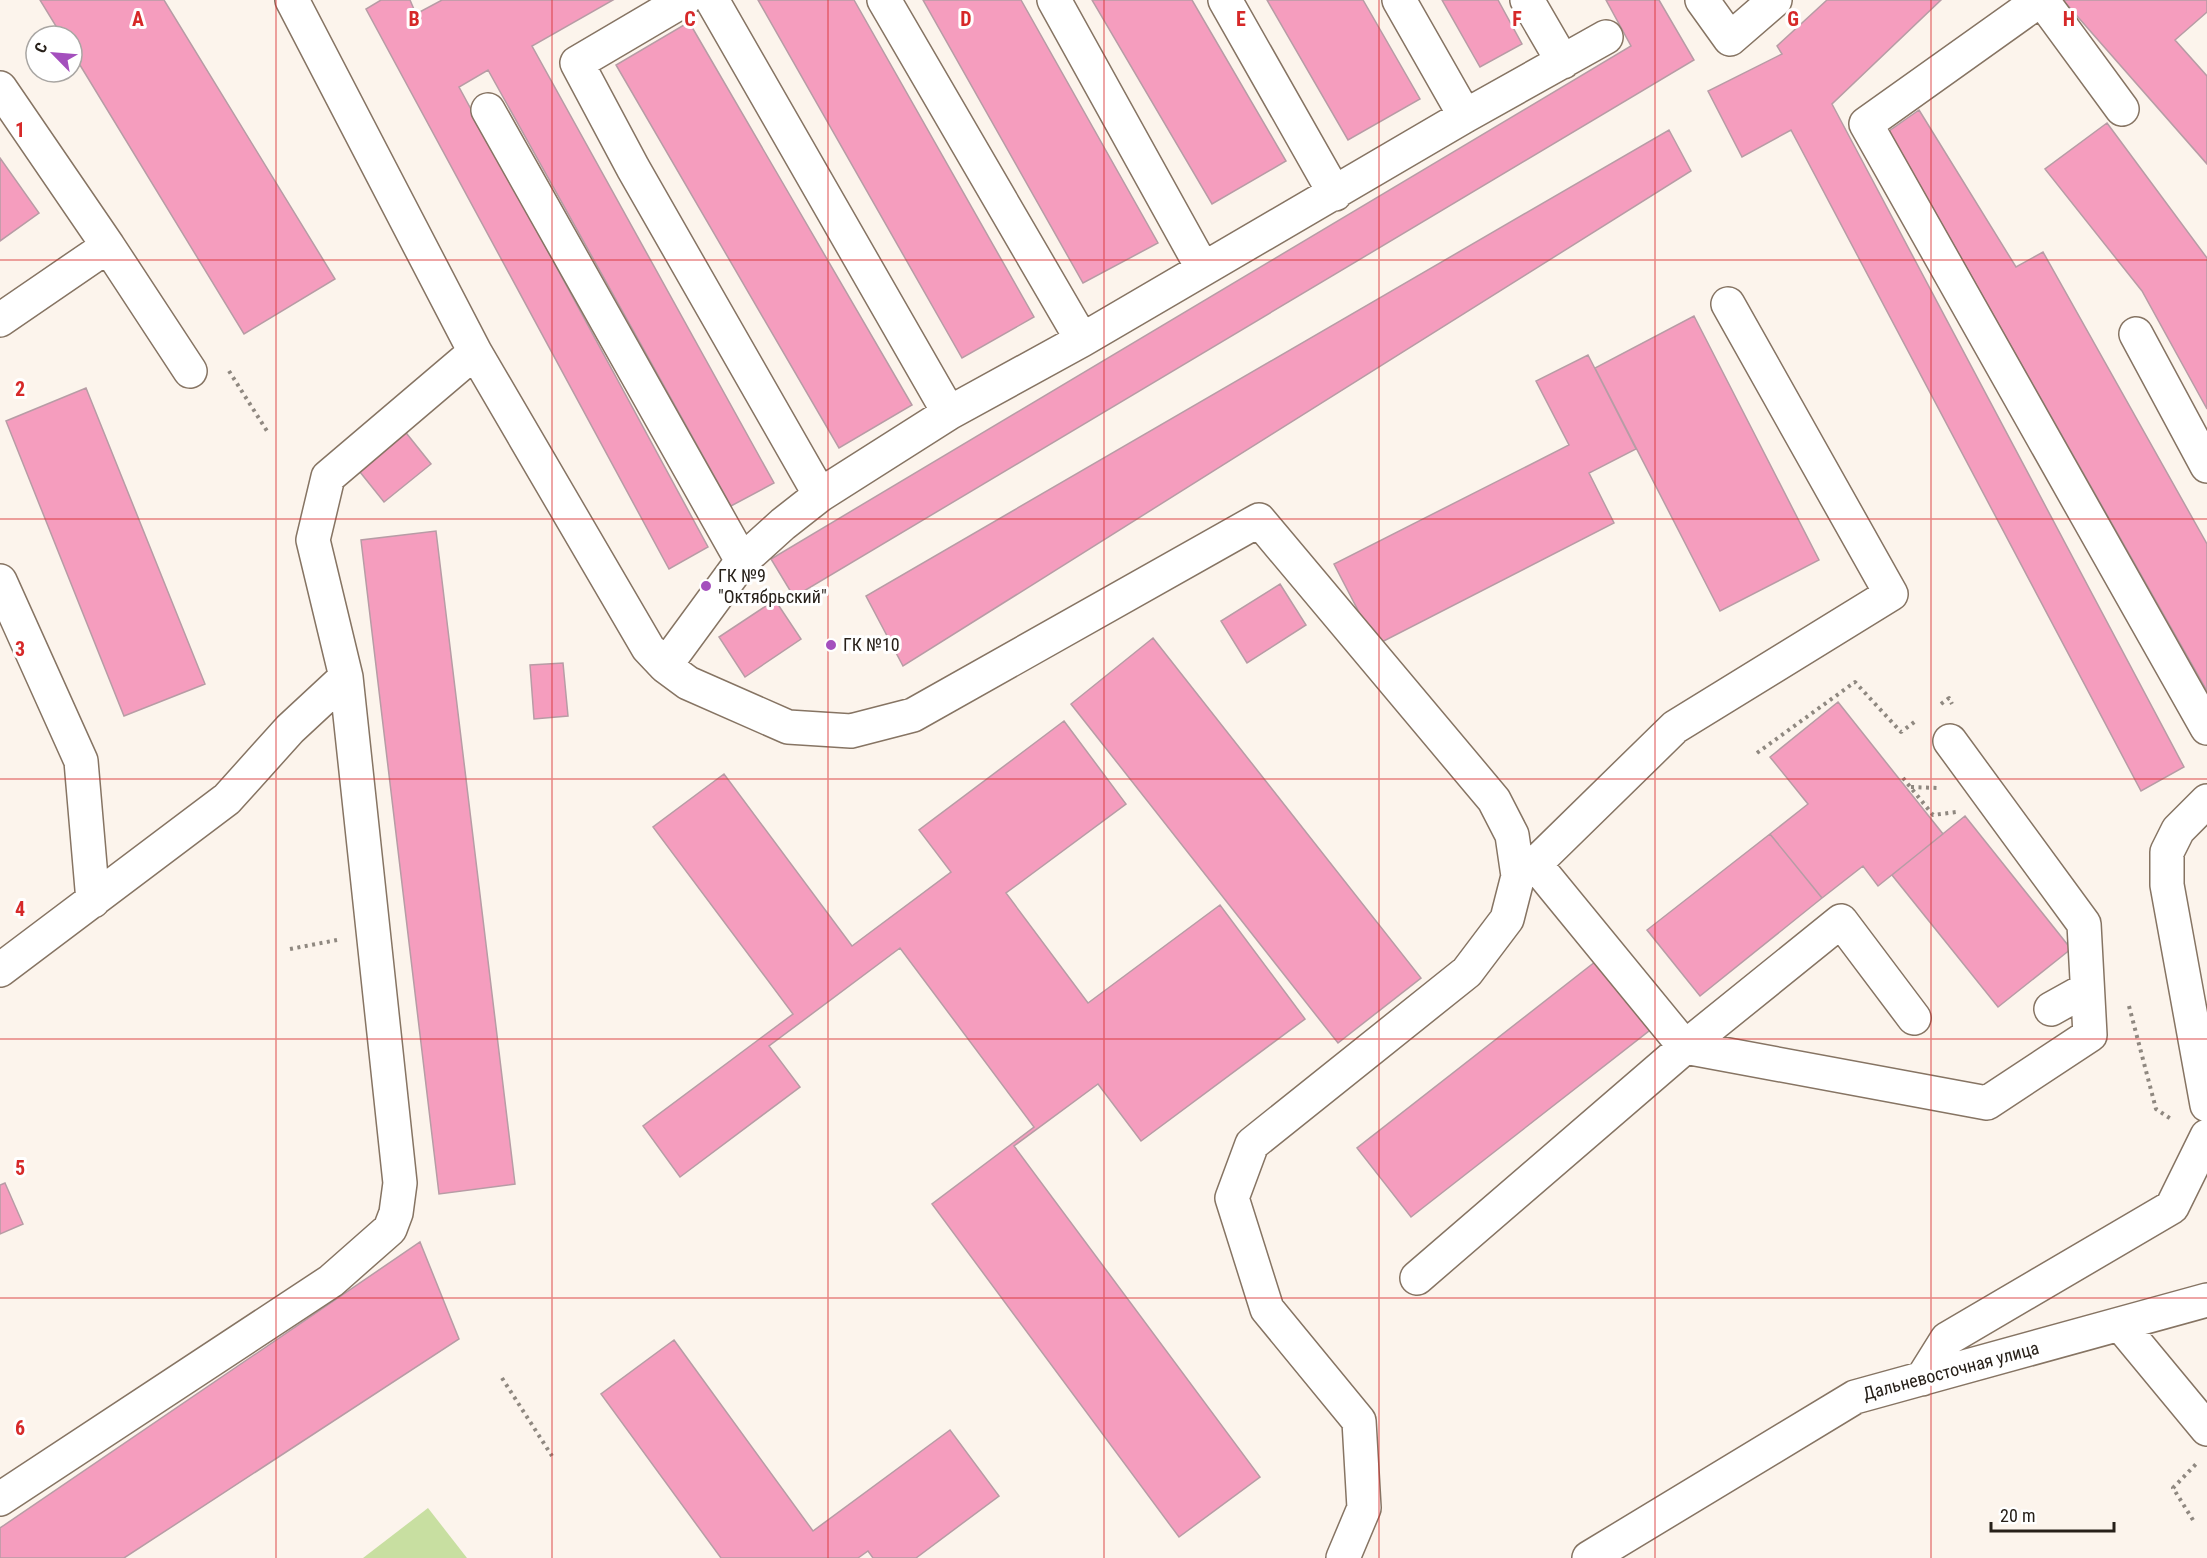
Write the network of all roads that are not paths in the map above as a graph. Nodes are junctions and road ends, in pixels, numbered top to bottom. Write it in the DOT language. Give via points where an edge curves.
graph roads {
  1 [pos="292,0"];
  2 [pos="684,0"];
  3 [pos="712,0"];
  4 [pos="884,0"];
  5 [pos="1054,0"];
  6 [pos="1225,0"];
  7 [pos="1399,0"];
  8 [pos="1527,0"];
  9 [pos="1702,0"];
  10 [pos="1775,0"];
  11 [pos="2041,0"];
  12 [pos="1606,37"];
  13 [pos="1563,62"];
  14 [pos="0,88"];
  15 [pos="2122,109"];
  16 [pos="488,110"];
  17 [pos="1465,116"];
  18 [pos="1335,194"];
  19 [pos="108,246"];
  20 [pos="1203,269"];
  21 [pos="1728,304"];
  22 [pos="0,320"];
  23 [pos="2136,334"];
  24 [pos="1082,340"];
  25 [pos="474,352"];
  26 [pos="190,371"];
  27 [pos="949,413"];
  28 [pos="2207,466"];
  29 [pos="820,495"];
  30 [pos="742,561"];
  31 [pos="0,581"];
  32 [pos="665,666"];
  33 [pos="346,678"];
  34 [pos="2207,728"];
  35 [pos="1950,741"];
  36 [pos="2207,801"];
  37 [pos="1527,870"];
  38 [pos="93,901"];
  39 [pos="0,970"];
  40 [pos="2087,989"];
  41 [pos="2051,1009"];
  42 [pos="1914,1018"];
  43 [pos="1685,1047"];
  44 [pos="2207,1105"];
  45 [pos="2207,1136"];
  46 [pos="1417,1278"];
  47 [pos="2207,1300"];
  48 [pos="2120,1324"];
  49 [pos="1922,1379"];
  50 [pos="2204,1445"];
  51 [pos="0,1499"];
  52 [pos="1343,1558"];
  53 [pos="1589,1558"];
  1 -- 25 [label="street"];
  2 -- 29 [label="street" via="577,63"];
  3 -- 27 [label="street"];
  4 -- 24 [label="street"];
  5 -- 20 [label="street"];
  6 -- 18 [label="street"];
  7 -- 17 [label="street"];
  8 -- 13 [label="street"];
  9 -- 10 [label="street" via="1730,39"];
  11 -- 15 [label="street"];
  11 -- 34 [label="street" via="1866,124"];
  12 -- 13 [label="street"];
  13 -- 17 [label="street"];
  14 -- 19 [label="street"];
  16 -- 30 [label="street"];
  17 -- 18 [label="street"];
  18 -- 20 [label="street"];
  19 -- 22 [label="street"];
  19 -- 26 [label="street"];
  20 -- 24 [label="street"];
  21 -- 37 [label="street" via="1891,594 1675,727"];
  23 -- 28 [label="street"];
  24 -- 27 [label="street"];
  25 -- 32 [label="street" via="648,648"];
  25 -- 33 [label="street" via="328,477 313,540"];
  27 -- 29 [label="street"];
  29 -- 30 [label="street"];
  30 -- 32 [label="street"];
  31 -- 38 [label="street" via="81,761"];
  32 -- 37 [label="street" via="688,684 788,727 851,731 913,715 1259,520 1494,800"];
  33 -- 38 [label="street" via="290,729 227,799"];
  33 -- 51 [label="street" via="400,1183 390,1229 331,1281"];
  35 -- 40 [label="street" via="2084,924"];
  36 -- 44 [label="street" via="2178,830 2168,852 2167,885"];
  37 -- 43 [label="street"];
  37 -- 52 [label="street" via="1507,919 1467,972 1252,1144 1232,1198 1267,1309 1359,1421 1364,1508"];
  38 -- 39 [label="street"];
  40 -- 41 [label="street"];
  40 -- 43 [label="street" via="2090,1035 1988,1103"];
  42 -- 43 [label="street" via="1841,921"];
  43 -- 46 [label="street"];
  45 -- 49 [label="street" via="2172,1207 1947,1339"];
  47 -- 48 [label="street, Дальневосточная улица"];
  48 -- 49 [label="street, Дальневосточная улица"];
  48 -- 50 [label="street"];
  49 -- 53 [label="street, Дальневосточная улица" via="1855,1397"];
}
